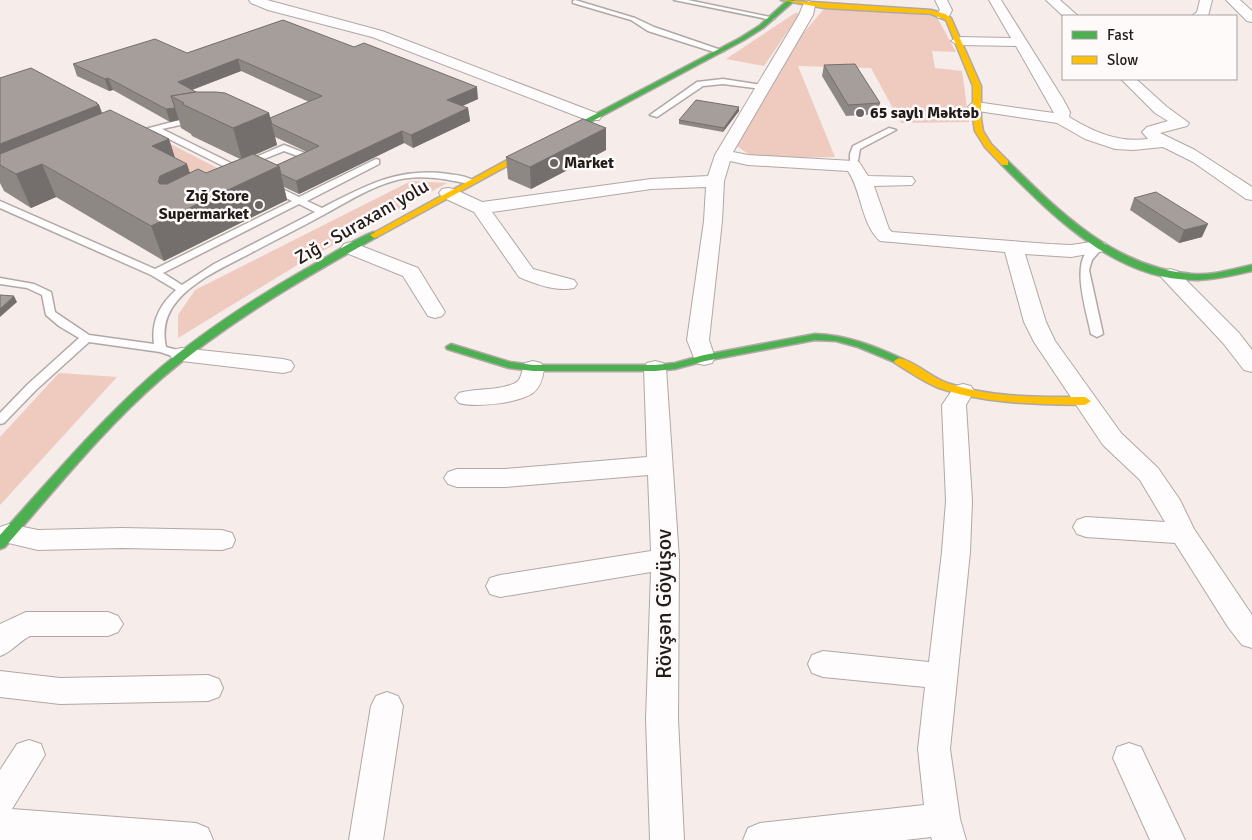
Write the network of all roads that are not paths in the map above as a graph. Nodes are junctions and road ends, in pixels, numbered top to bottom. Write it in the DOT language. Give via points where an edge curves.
graph roads {
  1 [pos="255,0"];
  2 [pos="677,0"];
  3 [pos="789,0"];
  4 [pos="941,0"];
  5 [pos="995,0"];
  6 [pos="1052,0"];
  7 [pos="1206,0"];
  8 [pos="1232,0"];
  9 [pos="575,2"];
  10 [pos="809,4"];
  11 [pos="944,14"];
  12 [pos="1070,15"];
  13 [pos="1201,15"];
  14 [pos="772,18"];
  15 [pos="1252,18"];
  16 [pos="958,41"];
  17 [pos="1021,42"];
  18 [pos="720,51"];
  19 [pos="1129,80"];
  20 [pos="762,87"];
  21 [pos="976,107"];
  22 [pos="654,115"];
  23 [pos="203,117"];
  24 [pos="594,117"];
  25 [pos="1061,118"];
  26 [pos="156,129"];
  27 [pos="892,130"];
  28 [pos="121,138"];
  29 [pos="1163,142"];
  30 [pos="723,155"];
  31 [pos="376,162"];
  32 [pos="297,166"];
  33 [pos="235,168"];
  34 [pos="858,173"];
  35 [pos="271,178"];
  36 [pos="243,181"];
  37 [pos="469,181"];
  38 [pos="715,181"];
  39 [pos="906,181"];
  40 [pos="448,193"];
  41 [pos="1252,195"];
  42 [pos="300,201"];
  43 [pos="0,204"];
  44 [pos="480,208"];
  45 [pos="323,212"];
  46 [pos="1014,247"];
  47 [pos="1098,247"];
  48 [pos="351,248"];
  49 [pos="1252,268"];
  50 [pos="155,273"];
  51 [pos="1170,275"];
  52 [pos="0,281"];
  53 [pos="567,284"];
  54 [pos="183,290"];
  55 [pos="436,312"];
  56 [pos="1097,334"];
  57 [pos="86,338"];
  58 [pos="450,346"];
  59 [pos="160,348"];
  60 [pos="181,356"];
  61 [pos="704,358"];
  62 [pos="1252,365"];
  63 [pos="283,366"];
  64 [pos="533,368"];
  65 [pos="655,368"];
  66 [pos="963,391"];
  67 [pos="467,398"];
  68 [pos="1086,401"];
  69 [pos="0,420"];
  70 [pos="660,465"];
  71 [pos="457,478"];
  72 [pos="1086,527"];
  73 [pos="1183,533"];
  74 [pos="5,539"];
  75 [pos="222,540"];
  76 [pos="665,559"];
  77 [pos="500,586"];
  78 [pos="108,624"];
  79 [pos="1252,636"];
  80 [pos="0,644"];
  81 [pos="823,664"];
  82 [pos="942,676"];
  83 [pos="0,684"];
  84 [pos="208,688"];
  85 [pos="387,706"];
  86 [pos="28,755"];
  87 [pos="1130,758"];
  88 [pos="0,798"];
  89 [pos="0,825"];
  90 [pos="946,829"];
  91 [pos="190,840"];
  92 [pos="366,840"];
  93 [pos="667,840"];
  94 [pos="760,840"];
  95 [pos="1168,840"];
  1 -- 24 [label="street" via="377,34"];
  2 -- 14 [label="lane"];
  3 -- 10 [label="street"];
  3 -- 14 [label="street, Zığ - Suraxanı yolu"];
  4 -- 11 [label="street" via="946,10"];
  5 -- 17 [label="street"];
  6 -- 12 [label="street"];
  7 -- 13 [label="street"];
  8 -- 15 [label="street"];
  9 -- 18 [label="lane"];
  10 -- 11 [label="street"];
  10 -- 20 [label="street" via="806,15"];
  11 -- 16 [label="street"];
  14 -- 18 [label="street, Zığ - Suraxanı yolu"];
  16 -- 17 [label="street"];
  16 -- 21 [label="street" via="977,87"];
  17 -- 25 [label="street" via="1055,98 1062,112"];
  18 -- 24 [label="street, Zığ - Suraxanı yolu"];
  19 -- 29 [label="street" via="1181,124 1150,132"];
  20 -- 22 [label="lane" via="707,82"];
  20 -- 30 [label="street"];
  21 -- 25 [label="street"];
  21 -- 47 [label="street" via="980,131 997,155 1061,218"];
  23 -- 26 [label="lane"];
  24 -- 37 [label="street, Zığ - Suraxanı yolu"];
  25 -- 29 [label="street" via="1076,128 1124,146"];
  26 -- 28 [label="lane"];
  26 -- 33 [label="lane"];
  27 -- 34 [label="lane" via="856,148"];
  29 -- 41 [label="street" via="1180,148"];
  30 -- 34 [label="street"];
  30 -- 38 [label="street"];
  31 -- 42 [label="lane"];
  32 -- 33 [label="lane" via="308,158 284,148"];
  33 -- 36 [label="lane" via="252,177"];
  34 -- 39 [label="street"];
  34 -- 46 [label="street" via="880,231 887,237"];
  35 -- 42 [label="lane" via="262,182"];
  37 -- 40 [label="street, Zığ - Suraxanı yolu"];
  37 -- 45 [label="lane" via="439,175 403,176 380,183"];
  38 -- 44 [label="street" via="651,184"];
  38 -- 61 [label="street" via="714,221 698,340"];
  40 -- 44 [label="street"];
  40 -- 48 [label="street, Zığ - Suraxanı yolu"];
  42 -- 45 [label="lane"];
  42 -- 50 [label="lane"];
  43 -- 50 [label="lane"];
  44 -- 53 [label="street" via="526,273"];
  45 -- 54 [label="lane" via="211,271"];
  46 -- 47 [label="street" via="1071,250"];
  46 -- 68 [label="street" via="1035,322"];
  47 -- 51 [label="street"];
  47 -- 56 [label="lane" via="1086,259 1084,270"];
  48 -- 55 [label="street" via="411,272"];
  48 -- 60 [label="street, Zığ - Suraxanı yolu" via="282,287"];
  49 -- 51 [label="street" via="1194,277"];
  50 -- 54 [label="lane"];
  51 -- 62 [label="street" via="1231,338"];
  52 -- 57 [label="lane" via="23,284 47,294 50,313"];
  54 -- 59 [label="lane" via="166,308 157,335"];
  57 -- 59 [label="lane"];
  57 -- 69 [label="lane"];
  58 -- 64 [label="street" via="509,365"];
  59 -- 60 [label="lane"];
  60 -- 63 [label="street"];
  60 -- 74 [label="street, Zığ - Suraxanı yolu" via="105,426"];
  61 -- 65 [label="street"];
  61 -- 66 [label="street" via="815,336 836,338 883,353 941,384"];
  64 -- 65 [label="street"];
  64 -- 67 [label="street" via="529,384 520,390"];
  65 -- 70 [label="street, Rövşən Göyüşov"];
  66 -- 68 [label="street" via="1052,401"];
  66 -- 82 [label="street" via="954,404 959,501"];
  68 -- 73 [label="street" via="1112,439 1149,474 1171,507"];
  70 -- 71 [label="street" via="505,478"];
  70 -- 76 [label="street, Rövşən Göyüşov"];
  72 -- 73 [label="street"];
  73 -- 79 [label="street"];
  74 -- 75 [label="street"];
  76 -- 77 [label="street"];
  76 -- 93 [label="street, Rövşən Göyüşov" via="662,719"];
  78 -- 80 [label="street" via="26,624 9,633"];
  81 -- 82 [label="street"];
  82 -- 90 [label="street" via="934,748"];
  83 -- 84 [label="street" via="60,691"];
  85 -- 92 [label="street"];
  86 -- 88 [label="street"];
  87 -- 95 [label="street"];
  89 -- 91 [label="street"];
  90 -- 94 [label="street"];
}
